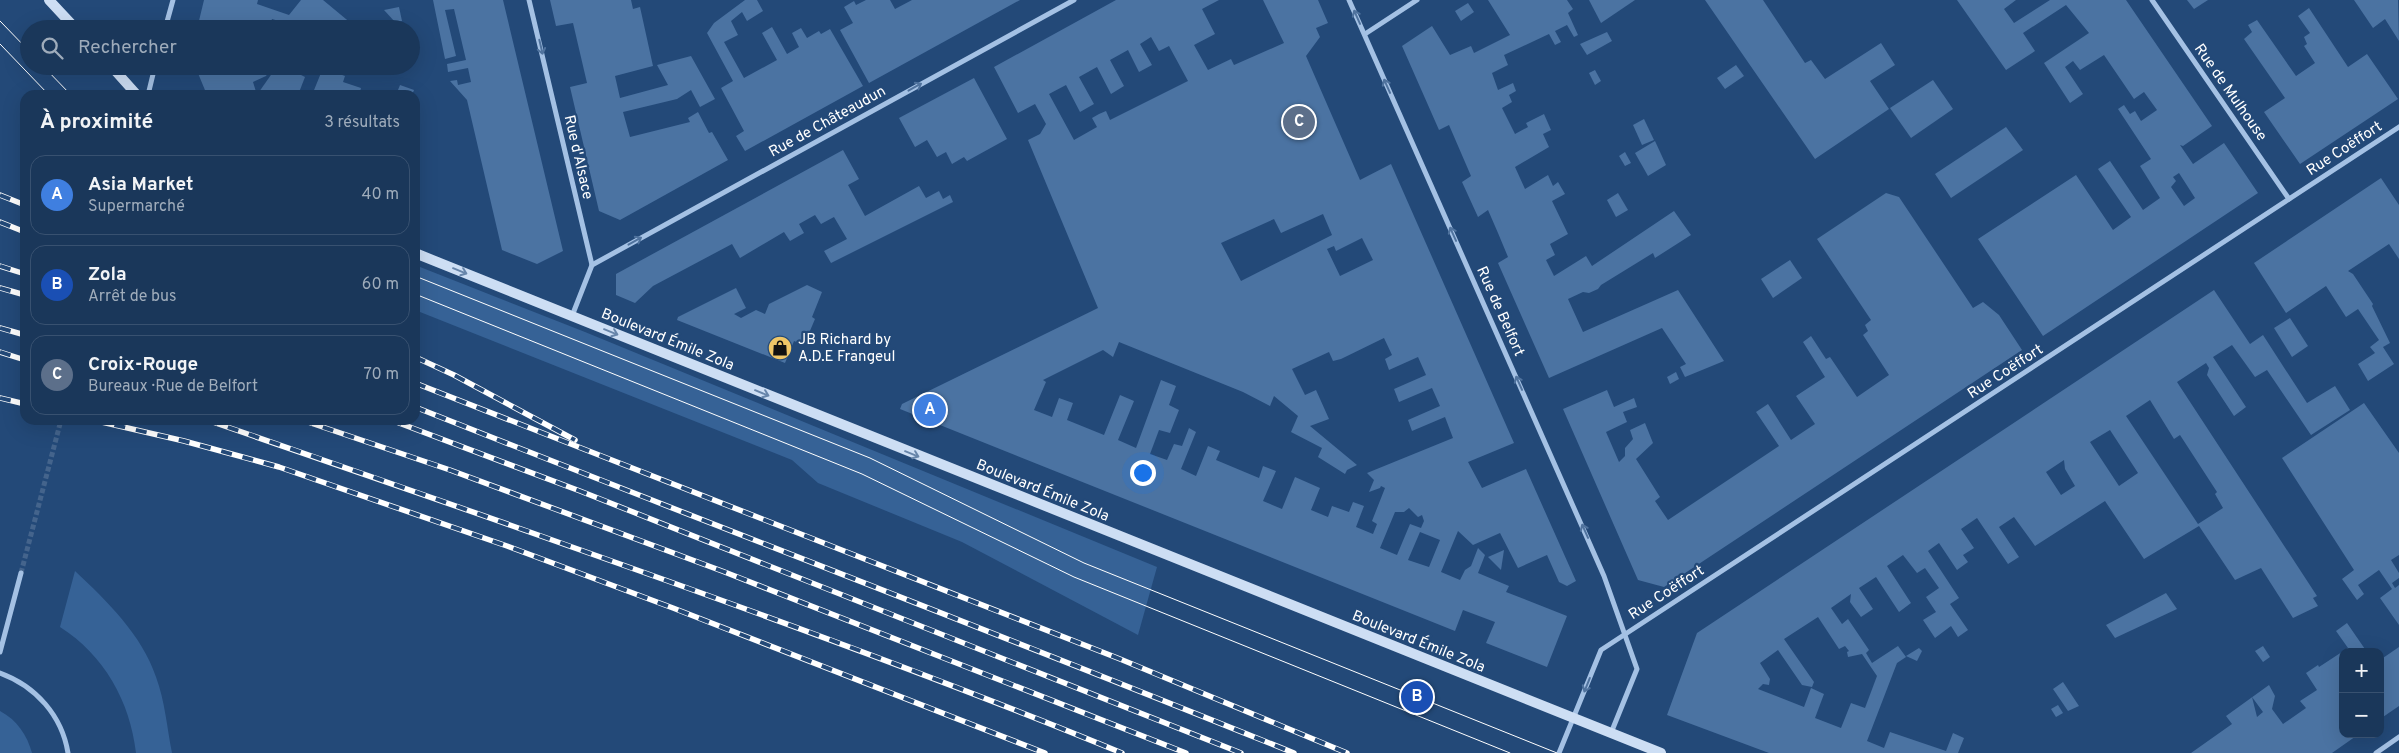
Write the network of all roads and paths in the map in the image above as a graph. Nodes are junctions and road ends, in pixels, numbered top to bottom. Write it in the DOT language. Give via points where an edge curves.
graph roads {
  1 [pos="49,0"];
  2 [pos="173,0"];
  3 [pos="529,0"];
  4 [pos="1074,0"];
  5 [pos="1349,0"];
  6 [pos="1417,0"];
  7 [pos="2152,0"];
  8 [pos="68,20"];
  9 [pos="167,20"];
  10 [pos="1365,34"];
  11 [pos="119,75"];
  12 [pos="153,75"];
  13 [pos="133,90"];
  14 [pos="149,90"];
  15 [pos="2399,127"];
  16 [pos="2289,199"];
  17 [pos="420,255"];
  18 [pos="592,265"];
  19 [pos="572,316"];
  20 [pos="21,573"];
  21 [pos="1624,635"];
  22 [pos="0,652"];
  23 [pos="0,673"];
  24 [pos="1572,719"];
  25 [pos="1610,734"];
  26 [pos="2399,737"];
  27 [pos="68,753"];
  28 [pos="1559,753"];
  29 [pos="1661,753"];
  30 [pos="2376,753"];
  1 -- 8 [label="main road"];
  2 -- 9 [label="street"];
  3 -- 18 [label="street, Rue d'Alsace, one-way"];
  18 -- 4 [label="street, Rue de Châteaudun, one-way"];
  10 -- 5 [label="street, Rue de Belfort, one-way"];
  6 -- 10 [label="street"];
  7 -- 16 [label="street, Rue de Mulhouse"];
  21 -- 10 [label="street, Rue de Belfort, one-way" via="1604,576"];
  11 -- 13 [label="main road"];
  12 -- 14 [label="street"];
  15 -- 16 [label="street, Rue Coëffort"];
  16 -- 21 [label="street, Rue Coëffort"];
  17 -- 19 [label="main road, Boulevard Émile Zola, one-way"];
  18 -- 19 [label="street"];
  19 -- 24 [label="main road, Boulevard Émile Zola, one-way"];
  20 -- 22 [label="street"];
  21 -- 24 [label="street, Rue Coëffort, one-way" via="1600,650"];
  21 -- 25 [label="street, Rue de Belfort" via="1636,669"];
  23 -- 27 [label="street" via="28,688 48,706 62,730"];
  24 -- 25 [label="main road, Boulevard Émile Zola"];
  24 -- 28 [label="street, Rue Coëffort"];
  25 -- 29 [label="main road, Boulevard Émile Zola"];
  26 -- 30 [label="street"];
}
